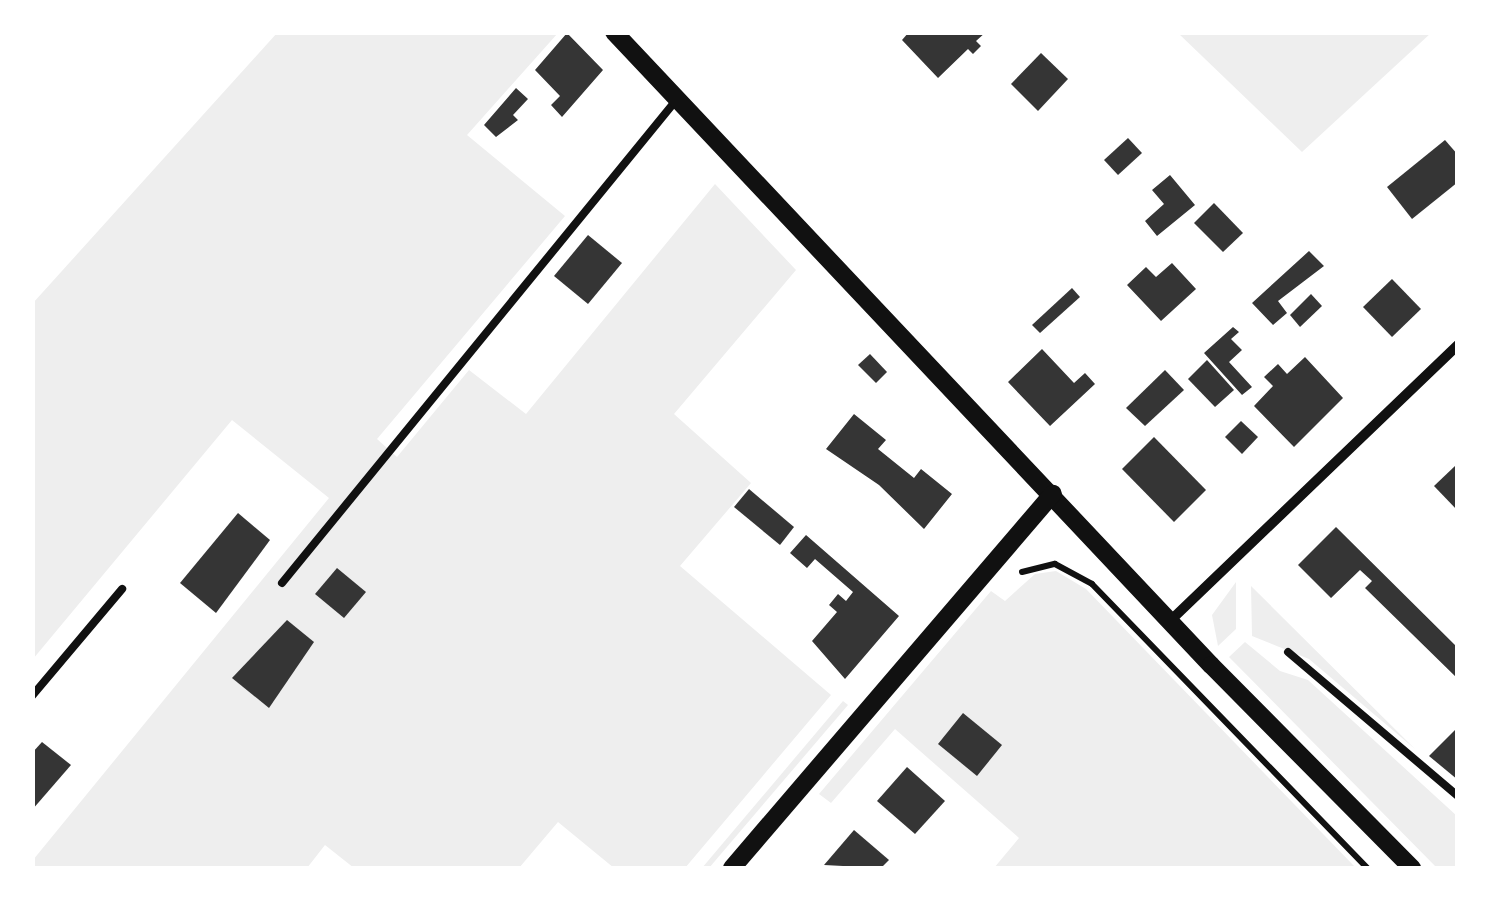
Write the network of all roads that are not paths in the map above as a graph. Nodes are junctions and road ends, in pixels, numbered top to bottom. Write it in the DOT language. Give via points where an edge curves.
graph roads {
  1 [pos="614,32"];
  2 [pos="678,98"];
  3 [pos="1458,346"];
  4 [pos="1053,494"];
  5 [pos="282,583"];
  6 [pos="122,589"];
  7 [pos="1170,621"];
  8 [pos="1288,652"];
  9 [pos="32,696"];
  10 [pos="1458,796"];
  11 [pos="732,868"];
  12 [pos="1412,868"];
  1 -- 2 [label="street"];
  2 -- 4 [label="street"];
  2 -- 5 [label="lane"];
  3 -- 7 [label="street"];
  4 -- 7 [label="street"];
  4 -- 11 [label="street"];
  6 -- 9 [label="lane"];
  7 -- 12 [label="street"];
  8 -- 10 [label="lane"];
}
